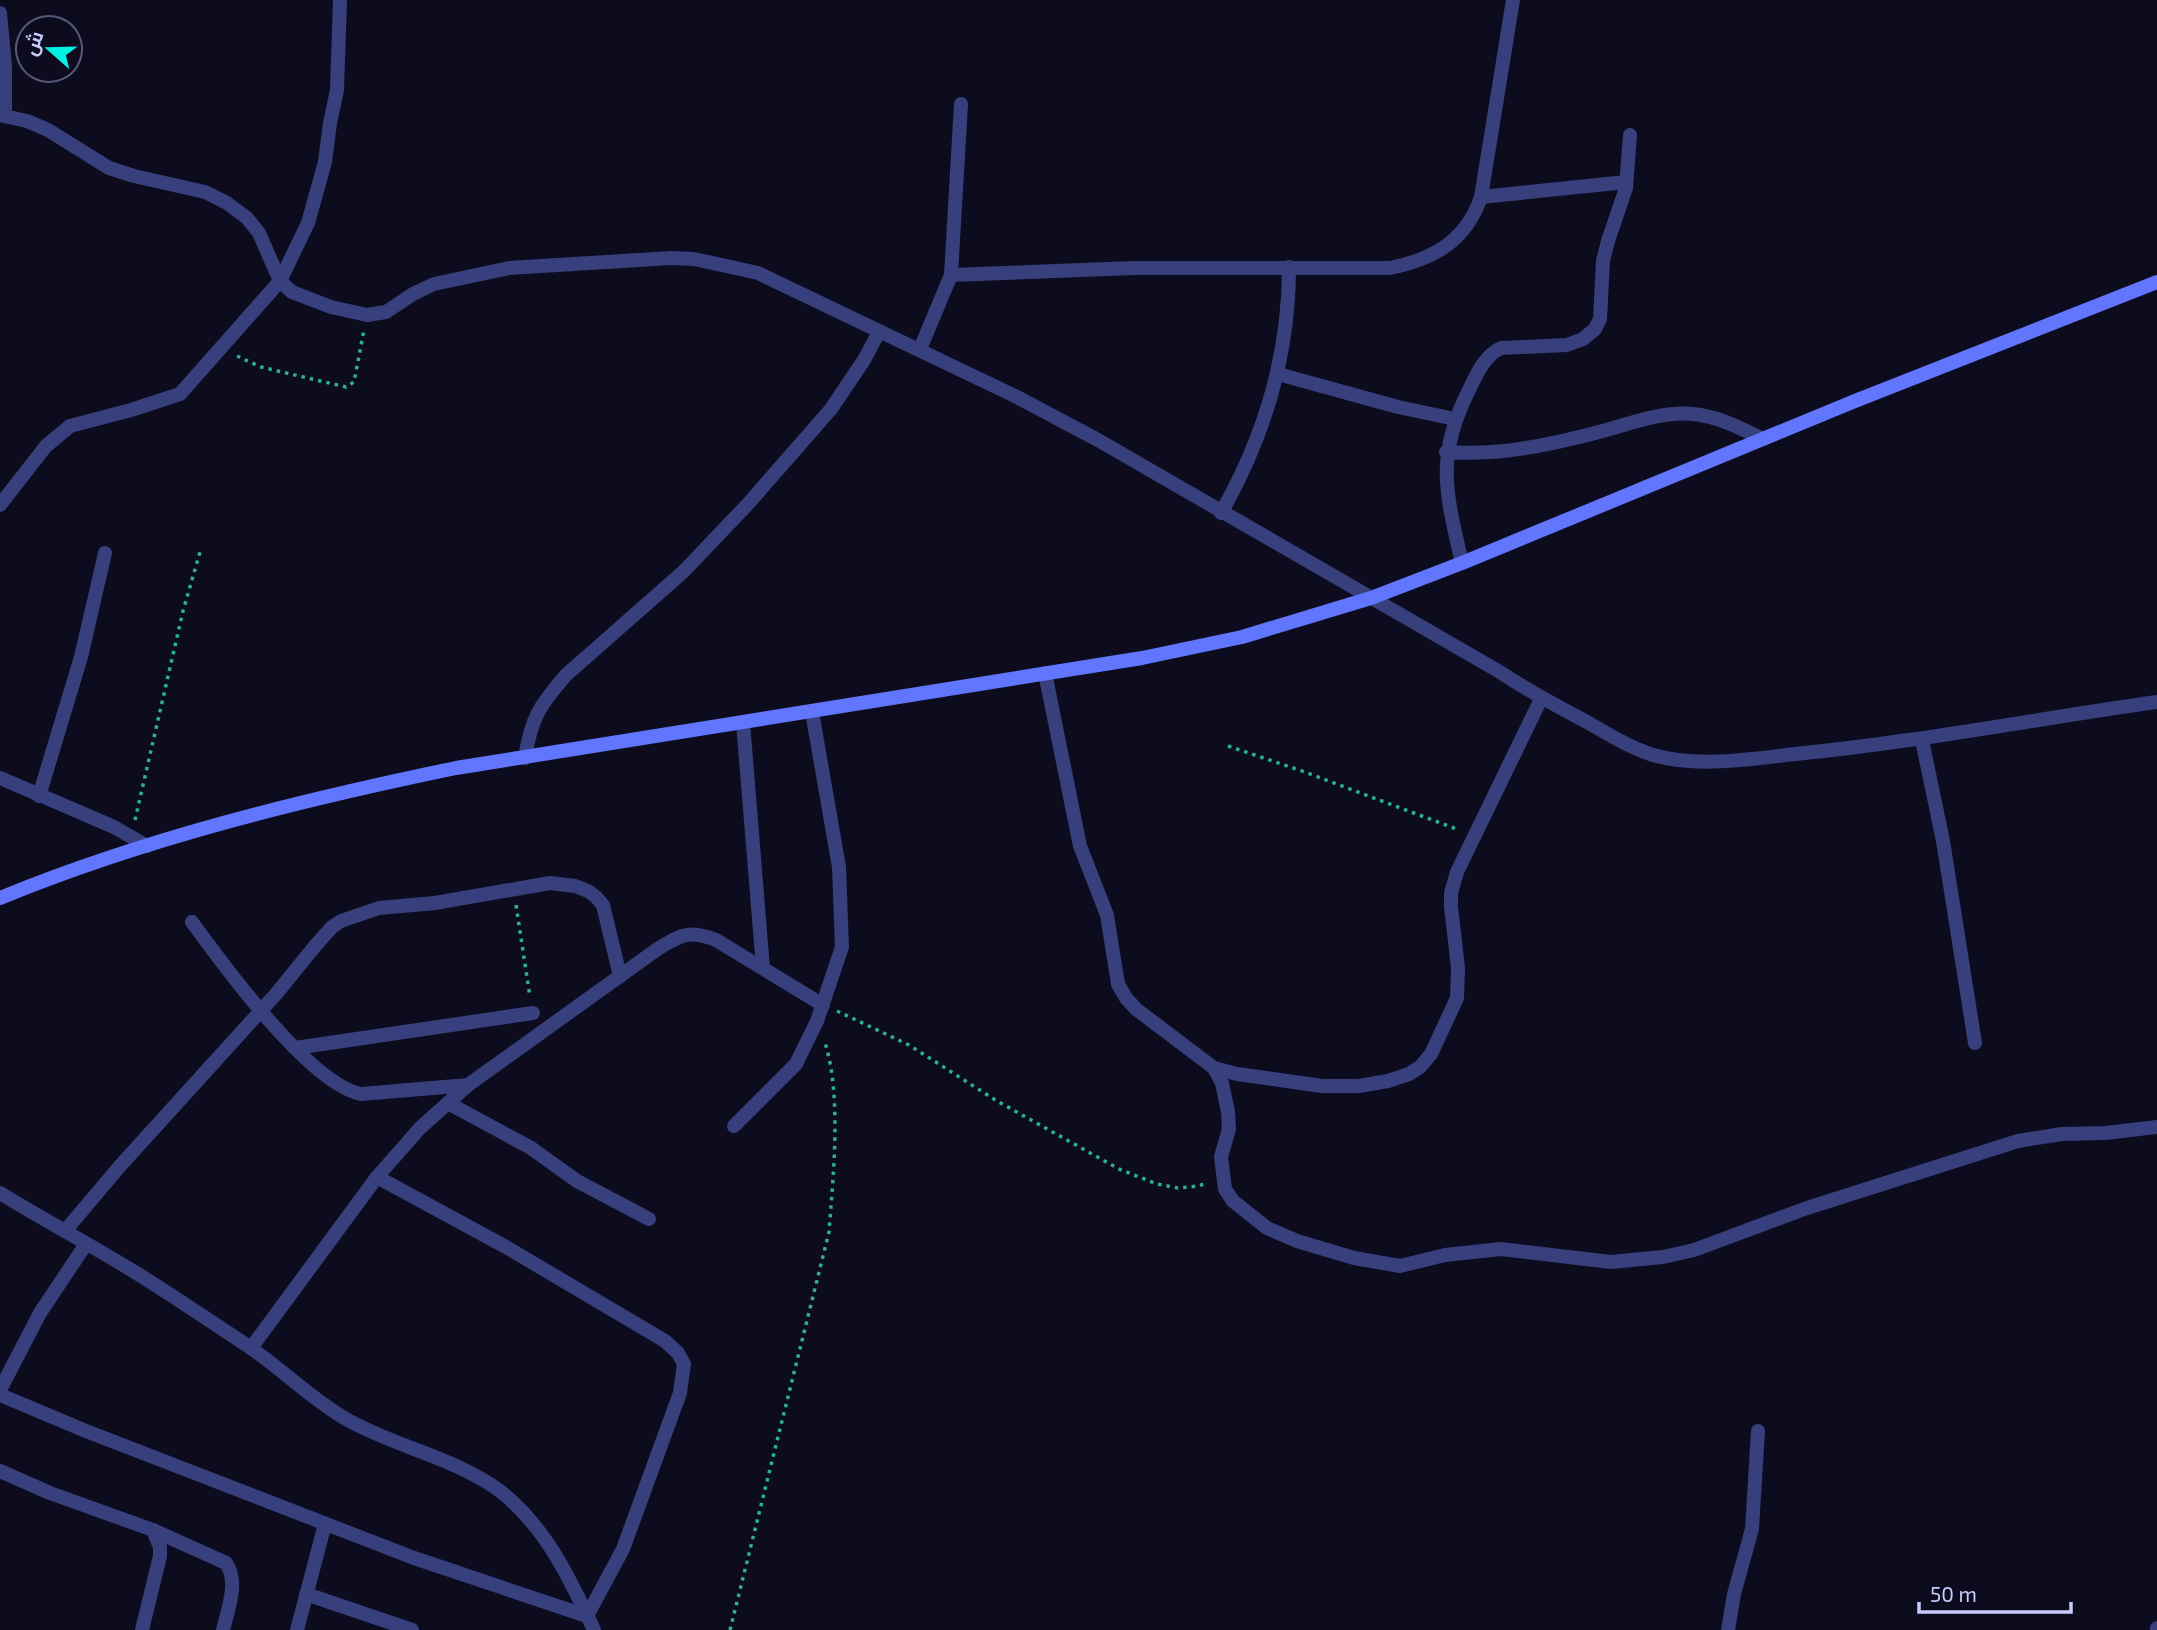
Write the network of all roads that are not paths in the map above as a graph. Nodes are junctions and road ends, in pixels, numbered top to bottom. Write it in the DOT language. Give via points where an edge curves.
graph roads {
  1 [pos="340,0"];
  2 [pos="1513,0"];
  3 [pos="0,13"];
  4 [pos="961,104"];
  5 [pos="2,115"];
  6 [pos="1630,135"];
  7 [pos="1626,182"];
  8 [pos="1481,197"];
  9 [pos="1289,267"];
  10 [pos="951,275"];
  11 [pos="280,281"];
  12 [pos="2157,282"];
  13 [pos="879,332"];
  14 [pos="920,349"];
  15 [pos="1278,374"];
  16 [pos="1455,419"];
  17 [pos="1763,439"];
  18 [pos="1447,452"];
  19 [pos="0,505"];
  20 [pos="1221,513"];
  21 [pos="105,553"];
  22 [pos="1462,563"];
  23 [pos="1371,598"];
  24 [pos="1045,673"];
  25 [pos="1541,699"];
  26 [pos="2157,702"];
  27 [pos="812,712"];
  28 [pos="743,723"];
  29 [pos="1922,740"];
  30 [pos="525,758"];
  31 [pos="0,778"];
  32 [pos="39,796"];
  33 [pos="147,846"];
  34 [pos="0,898"];
  35 [pos="192,922"];
  36 [pos="763,968"];
  37 [pos="620,976"];
  38 [pos="823,1005"];
  39 [pos="261,1010"];
  40 [pos="533,1013"];
  41 [pos="1975,1043"];
  42 [pos="295,1048"];
  43 [pos="1214,1068"];
  44 [pos="468,1085"];
  45 [pos="448,1103"];
  46 [pos="734,1126"];
  47 [pos="2157,1128"];
  48 [pos="377,1177"];
  49 [pos="0,1193"];
  50 [pos="649,1219"];
  51 [pos="65,1231"];
  52 [pos="86,1244"];
  53 [pos="251,1348"];
  54 [pos="0,1393"];
  55 [pos="1758,1431"];
  56 [pos="0,1471"];
  57 [pos="325,1524"];
  58 [pos="153,1530"];
  59 [pos="306,1594"];
  60 [pos="587,1616"];
  61 [pos="142,1630"];
  62 [pos="223,1630"];
  63 [pos="297,1630"];
  64 [pos="412,1630"];
  65 [pos="594,1630"];
  66 [pos="1728,1630"];
  1 -- 11 [label="street" via="337,90 325,162 308,223"];
  2 -- 8 [label="street"];
  3 -- 5 [label="street" via="5,66"];
  4 -- 10 [label="street"];
  5 -- 11 [label="street" via="48,130 110,168 205,192 227,203 259,233"];
  6 -- 7 [label="street"];
  7 -- 8 [label="street"];
  7 -- 16 [label="street" via="1608,241 1595,329 1567,345 1501,348 1491,353"];
  8 -- 9 [label="street" via="1456,238 1416,263 1390,268"];
  9 -- 10 [label="street"];
  9 -- 15 [label="street" via="1287,324"];
  10 -- 14 [label="street"];
  11 -- 13 [label="street" via="306,299 367,315 386,312 434,284 509,268 682,259 758,273"];
  11 -- 19 [label="street" via="180,394 70,426 57,435"];
  12 -- 17 [label="street"];
  13 -- 14 [label="street"];
  13 -- 30 [label="street" via="831,409 747,505 683,572 550,693 532,724"];
  14 -- 20 [label="street" via="1098,440"];
  15 -- 16 [label="street"];
  15 -- 20 [label="street"];
  16 -- 18 [label="street"];
  17 -- 18 [label="street" via="1714,419 1674,413 1550,444 1470,454"];
  17 -- 22 [label="street"];
  18 -- 22 [label="street" via="1446,488"];
  20 -- 23 [label="street"];
  21 -- 32 [label="street" via="81,657"];
  22 -- 23 [label="street"];
  23 -- 24 [label="street" via="1242,637"];
  23 -- 25 [label="street"];
  24 -- 27 [label="street"];
  24 -- 43 [label="street" via="1080,846 1107,915 1118,984 1136,1009"];
  25 -- 29 [label="street" via="1652,755 1682,760 1759,758"];
  25 -- 43 [label="street" via="1461,862 1451,893 1457,998 1431,1054 1409,1074 1359,1086 1322,1086"];
  26 -- 29 [label="street"];
  27 -- 28 [label="street"];
  27 -- 38 [label="street" via="839,867 843,928 842,947"];
  28 -- 30 [label="street"];
  28 -- 36 [label="street"];
  29 -- 41 [label="street"];
  30 -- 33 [label="street" via="372,785"];
  31 -- 32 [label="street"];
  32 -- 33 [label="street"];
  33 -- 34 [label="street"];
  35 -- 39 [label="street"];
  36 -- 37 [label="street" via="716,940 691,933 659,948"];
  36 -- 38 [label="street"];
  37 -- 39 [label="street" via="603,905 575,887 550,883 379,908 341,921"];
  37 -- 44 [label="street"];
  38 -- 46 [label="street" via="796,1064"];
  39 -- 42 [label="street"];
  39 -- 51 [label="street"];
  40 -- 42 [label="street"];
  42 -- 44 [label="street" via="315,1069 351,1092 378,1094"];
  43 -- 47 [label="street" via="1228,1112 1222,1177 1233,1201 1267,1228 1328,1251 1386,1265 1501,1249 1634,1262 1693,1250 1807,1208 2018,1142 2062,1134"];
  44 -- 45 [label="street"];
  45 -- 48 [label="street"];
  45 -- 50 [label="street"];
  48 -- 53 [label="street"];
  48 -- 60 [label="street" via="665,1341 684,1364 680,1393 623,1549"];
  49 -- 51 [label="street"];
  51 -- 52 [label="street"];
  52 -- 53 [label="street"];
  52 -- 54 [label="street" via="40,1313"];
  53 -- 60 [label="street" via="345,1418 457,1466 501,1492 557,1556"];
  54 -- 57 [label="street"];
  55 -- 66 [label="street" via="1752,1529"];
  56 -- 58 [label="street"];
  57 -- 59 [label="street"];
  57 -- 60 [label="street"];
  58 -- 61 [label="street" via="160,1556"];
  58 -- 62 [label="street" via="226,1563 231,1570"];
  59 -- 63 [label="street"];
  59 -- 64 [label="street"];
  60 -- 65 [label="street"];
}
